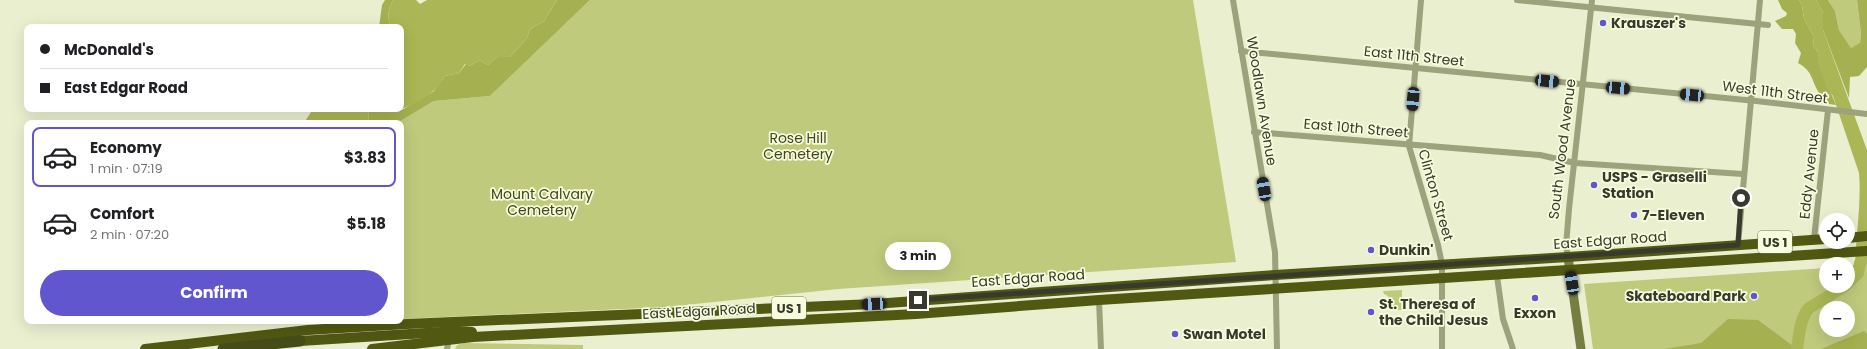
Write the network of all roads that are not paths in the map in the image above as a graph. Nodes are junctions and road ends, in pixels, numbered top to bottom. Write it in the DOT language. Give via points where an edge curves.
graph roads {
  1 [pos="1233,0"];
  2 [pos="1421,0"];
  3 [pos="1517,0"];
  4 [pos="1592,0"];
  5 [pos="1760,0"];
  6 [pos="1591,7"];
  7 [pos="1757,24"];
  8 [pos="1768,25"];
  9 [pos="1241,51"];
  10 [pos="1416,68"];
  11 [pos="1584,84"];
  12 [pos="1751,100"];
  13 [pos="1828,110"];
  14 [pos="1867,114"];
  15 [pos="1254,132"];
  16 [pos="1410,145"];
  17 [pos="1575,163"];
  18 [pos="1743,174"];
  19 [pos="1867,236"];
  20 [pos="1855,237"];
  21 [pos="1814,239"];
  22 [pos="1819,239"];
  23 [pos="1738,245"];
  24 [pos="1867,251"];
  25 [pos="1568,257"];
  26 [pos="1442,264"];
  27 [pos="1570,271"];
  28 [pos="1275,275"];
  29 [pos="1497,276"];
  30 [pos="1442,278"];
  31 [pos="1276,289"];
  32 [pos="1099,300"];
  33 [pos="366,324"];
  34 [pos="372,327"];
  35 [pos="508,335"];
  36 [pos="299,340"];
  37 [pos="448,344"];
  38 [pos="145,349"];
  39 [pos="223,349"];
  40 [pos="372,349"];
  41 [pos="1102,349"];
  42 [pos="1277,349"];
  43 [pos="1442,349"];
  44 [pos="1513,349"];
  45 [pos="1581,349"];
  1 -- 9 [label="street, Woodlawn Avenue"];
  2 -- 10 [label="street, Clinton Street"];
  3 -- 6 [label="street"];
  4 -- 6 [label="street, South Wood Avenue"];
  5 -- 7 [label="street"];
  6 -- 7 [label="street"];
  6 -- 11 [label="street, South Wood Avenue"];
  7 -- 8 [label="street"];
  7 -- 12 [label="street"];
  9 -- 10 [label="street, East 11th Street"];
  9 -- 15 [label="street, Woodlawn Avenue"];
  10 -- 11 [label="street, East 11th Street"];
  10 -- 16 [label="street, Clinton Street"];
  11 -- 12 [label="street, West 11th Street"];
  11 -- 17 [label="street, South Wood Avenue"];
  12 -- 13 [label="street, West 11th Street"];
  12 -- 18 [label="street"];
  13 -- 14 [label="street, West 11th Street"];
  13 -- 21 [label="street, Eddy Avenue"];
  15 -- 16 [label="street, East 10th Street"];
  15 -- 28 [label="street, Woodlawn Avenue" via="1275,252"];
  16 -- 17 [label="street, East 10th Street" via="1540,155"];
  16 -- 26 [label="street, Clinton Street"];
  17 -- 18 [label="street, East 10th Street"];
  17 -- 25 [label="street, South Wood Avenue" via="1566,246"];
  18 -- 23 [label="street"];
  19 -- 20 [label="highway"];
  21 -- 22 [label="highway, East Edgar Road / US 1"];
  21 -- 23 [label="highway, East Edgar Road / US 1"];
  23 -- 25 [label="highway, East Edgar Road / US 1"];
  24 -- 27 [label="highway, East Edgar Road / US 1"];
  25 -- 26 [label="highway, East Edgar Road / US 1"];
  25 -- 27 [label="main road, South Wood Avenue"];
  26 -- 28 [label="highway, East Edgar Road / US 1"];
  26 -- 30 [label="street, Clinton Street"];
  27 -- 29 [label="highway, East Edgar Road / US 1"];
  27 -- 45 [label="main road, South Wood Avenue"];
  28 -- 31 [label="street, Woodlawn Avenue"];
  28 -- 34 [label="highway, East Edgar Road / US 1" via="874,304"];
  29 -- 30 [label="highway, East Edgar Road / US 1"];
  29 -- 44 [label="street" via="1503,318"];
  30 -- 31 [label="highway, East Edgar Road / US 1"];
  30 -- 43 [label="street, Clinton Street"];
  31 -- 32 [label="highway, East Edgar Road / US 1"];
  31 -- 42 [label="street, Woodlawn Avenue"];
  32 -- 35 [label="highway, East Edgar Road / US 1" via="916,314"];
  32 -- 41 [label="street"];
  33 -- 34 [label="highway"];
  34 -- 36 [label="highway, East Edgar Road / US 1"];
  35 -- 36 [label="highway" via="458,331"];
  35 -- 37 [label="highway, East Edgar Road / US 1"];
  36 -- 38 [label="highway, East Edgar Road / US 1"];
  36 -- 39 [label="highway"];
  37 -- 40 [label="highway, East Edgar Road / US 1"];
}
